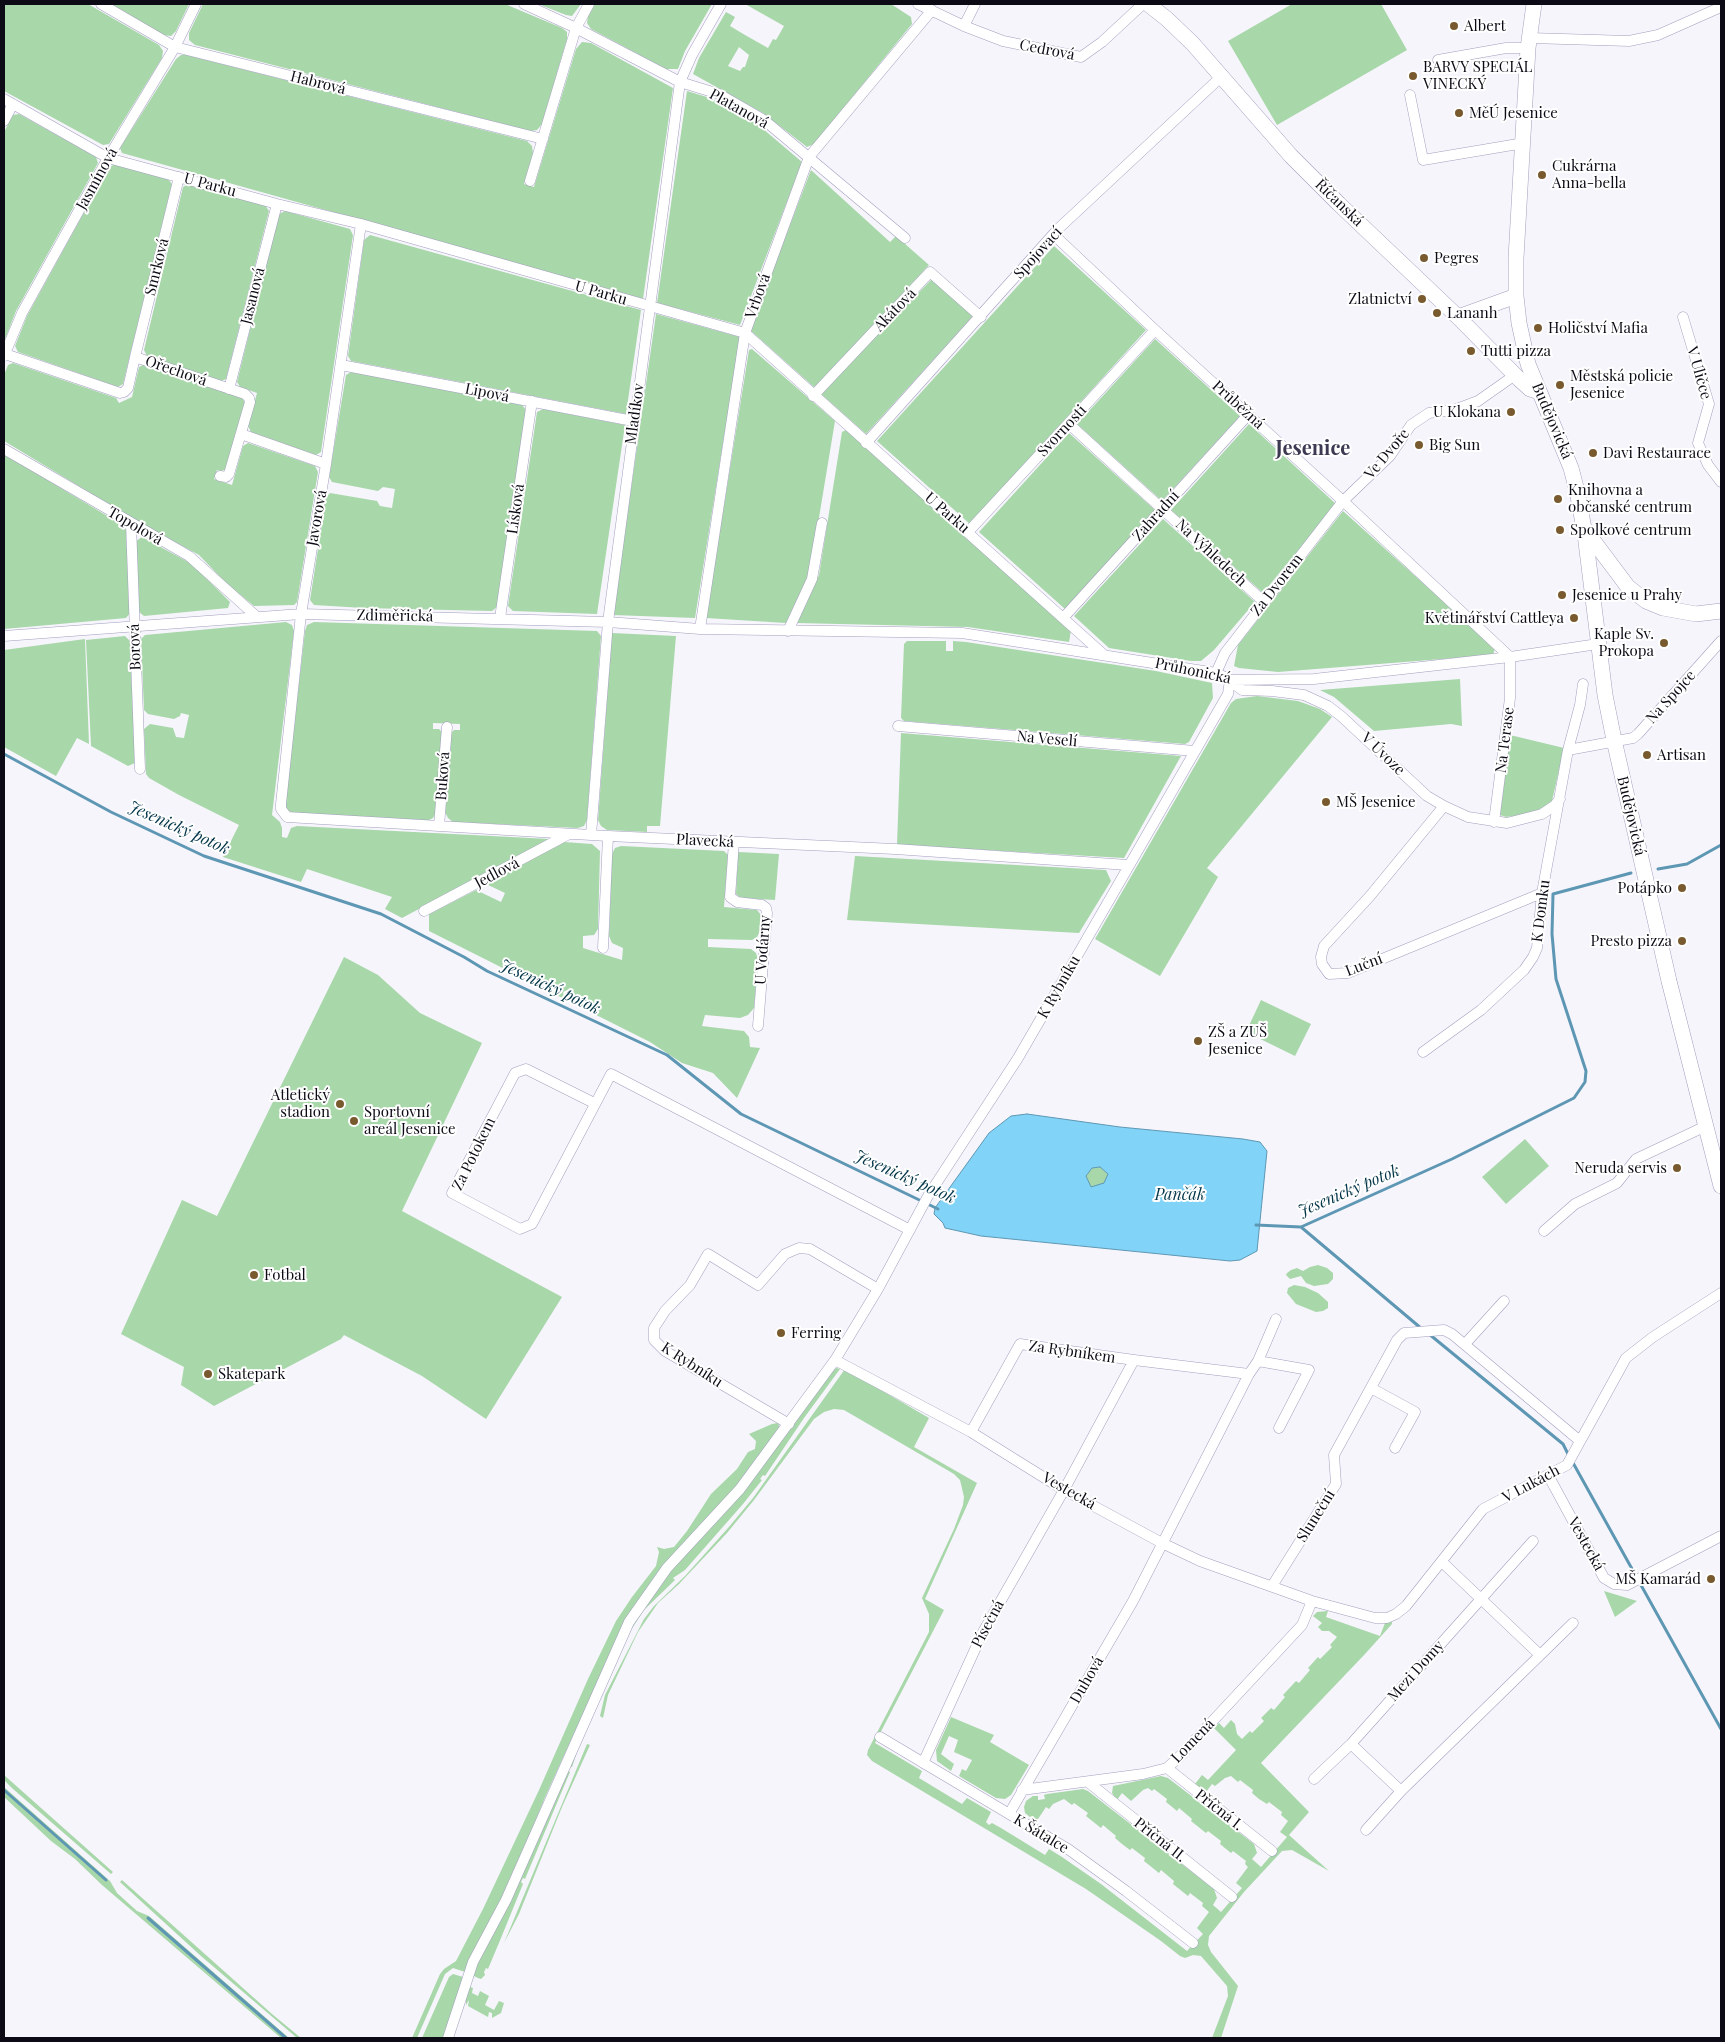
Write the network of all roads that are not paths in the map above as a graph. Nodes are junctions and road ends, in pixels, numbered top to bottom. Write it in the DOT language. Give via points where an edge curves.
graph roads {
  1 [pos="101,4"];
  2 [pos="196,4"];
  3 [pos="524,4"];
  4 [pos="589,4"];
  5 [pos="721,4"];
  6 [pos="918,4"];
  7 [pos="975,4"];
  8 [pos="1143,4"];
  9 [pos="1148,4"];
  10 [pos="1534,4"];
  11 [pos="1721,7"];
  12 [pos="932,10"];
  13 [pos="964,26"];
  14 [pos="576,28"];
  15 [pos="1529,43"];
  16 [pos="175,47"];
  17 [pos="1438,60"];
  18 [pos="1222,76"];
  19 [pos="680,82"];
  20 [pos="1410,95"];
  21 [pos="8,101"];
  22 [pos="4,121"];
  23 [pos="543,139"];
  24 [pos="1524,144"];
  25 [pos="809,157"];
  26 [pos="108,158"];
  27 [pos="179,177"];
  28 [pos="530,181"];
  29 [pos="277,204"];
  30 [pos="361,224"];
  31 [pos="1054,235"];
  32 [pos="905,238"];
  33 [pos="1516,296"];
  34 [pos="651,307"];
  35 [pos="981,316"];
  36 [pos="1458,316"];
  37 [pos="1683,317"];
  38 [pos="1155,330"];
  39 [pos="745,333"];
  40 [pos="4,355"];
  41 [pos="136,357"];
  42 [pos="341,365"];
  43 [pos="1514,376"];
  44 [pos="229,389"];
  45 [pos="1539,392"];
  46 [pos="814,396"];
  47 [pos="532,401"];
  48 [pos="1248,415"];
  49 [pos="633,421"];
  50 [pos="1069,424"];
  51 [pos="241,434"];
  52 [pos="866,443"];
  53 [pos="4,449"];
  54 [pos="326,464"];
  55 [pos="220,476"];
  56 [pos="1721,482"];
  57 [pos="1343,501"];
  58 [pos="1163,509"];
  59 [pos="130,524"];
  60 [pos="822,524"];
  61 [pos="968,532"];
  62 [pos="1585,534"];
  63 [pos="1264,602"];
  64 [pos="1721,611"];
  65 [pos="301,614"];
  66 [pos="256,616"];
  67 [pos="1064,617"];
  68 [pos="500,618"];
  69 [pos="608,622"];
  70 [pos="134,626"];
  71 [pos="700,629"];
  72 [pos="788,631"];
  73 [pos="4,636"];
  74 [pos="1721,641"];
  75 [pos="1598,644"];
  76 [pos="1103,654"];
  77 [pos="1510,657"];
  78 [pos="1216,673"];
  79 [pos="1230,680"];
  80 [pos="1584,684"];
  81 [pos="898,726"];
  82 [pos="447,727"];
  83 [pos="1614,740"];
  84 [pos="1568,750"];
  85 [pos="1195,751"];
  86 [pos="140,770"];
  87 [pos="1560,799"];
  88 [pos="1444,806"];
  89 [pos="283,813"];
  90 [pos="1494,822"];
  91 [pos="439,826"];
  92 [pos="570,834"];
  93 [pos="591,835"];
  94 [pos="608,836"];
  95 [pos="734,842"];
  96 [pos="1128,865"];
  97 [pos="1542,893"];
  98 [pos="424,912"];
  99 [pos="603,948"];
  100 [pos="758,1026"];
  101 [pos="1423,1052"];
  102 [pos="594,1103"];
  103 [pos="1706,1126"];
  104 [pos="1721,1186"];
  105 [pos="910,1230"];
  106 [pos="1544,1231"];
  107 [pos="878,1289"];
  108 [pos="1721,1293"];
  109 [pos="1504,1301"];
  110 [pos="1276,1319"];
  111 [pos="1465,1344"];
  112 [pos="835,1360"];
  113 [pos="1134,1360"];
  114 [pos="1258,1360"];
  115 [pos="1249,1374"];
  116 [pos="1371,1388"];
  117 [pos="789,1424"];
  118 [pos="1279,1428"];
  119 [pos="971,1432"];
  120 [pos="1580,1441"];
  121 [pos="1395,1448"];
  122 [pos="1548,1475"];
  123 [pos="1064,1490"];
  124 [pos="1721,1536"];
  125 [pos="1533,1541"];
  126 [pos="1162,1543"];
  127 [pos="1442,1562"];
  128 [pos="1272,1586"];
  129 [pos="1481,1598"];
  130 [pos="1312,1601"];
  131 [pos="1573,1623"];
  132 [pos="1539,1654"];
  133 [pos="880,1737"];
  134 [pos="1351,1744"];
  135 [pos="923,1763"];
  136 [pos="1167,1768"];
  137 [pos="1314,1779"];
  138 [pos="1088,1782"];
  139 [pos="1022,1790"];
  140 [pos="1400,1791"];
  141 [pos="1009,1814"];
  142 [pos="1366,1830"];
  143 [pos="1272,1851"];
  144 [pos="1232,1897"];
  145 [pos="1193,1943"];
  146 [pos="448,2038"];
  1 -- 16 [label="street, Habrová"];
  2 -- 16 [label="street, Jasmínová"];
  3 -- 14 [label="street, Platanová"];
  4 -- 14 [label="street"];
  5 -- 19 [label="street, Mladíkov"];
  6 -- 12 [label="street, Cedrová"];
  7 -- 13 [label="street"];
  8 -- 13 [label="street, Cedrová" via="1081,57 1003,40"];
  9 -- 18 [label="main road, Říčanská" via="1167,18"];
  10 -- 15 [label="main road, Budějovická"];
  11 -- 15 [label="street" via="1658,35 1629,41"];
  12 -- 13 [label="street, Cedrová"];
  12 -- 25 [label="street, Vrbová"];
  14 -- 19 [label="street, Platanová"];
  14 -- 23 [label="street"];
  15 -- 17 [label="street"];
  15 -- 24 [label="main road, Budějovická"];
  16 -- 23 [label="street, Habrová"];
  16 -- 26 [label="street, Jasmínová"];
  18 -- 31 [label="street, Spojovací"];
  18 -- 36 [label="main road, Říčanská" via="1291,156"];
  19 -- 25 [label="street, Platanová" via="718,94 764,120"];
  19 -- 34 [label="street, Mladíkov"];
  20 -- 24 [label="street" via="1422,160"];
  21 -- 22 [label="street"];
  21 -- 26 [label="street, U Parku"];
  23 -- 28 [label="street"];
  24 -- 33 [label="main road, Budějovická"];
  25 -- 32 [label="street, Platanová"];
  25 -- 39 [label="street, Vrbová"];
  26 -- 27 [label="street, U Parku"];
  26 -- 40 [label="street, Jasmínová" via="22,313"];
  27 -- 29 [label="street, U Parku"];
  27 -- 41 [label="street, Smrková"];
  29 -- 30 [label="street, U Parku"];
  29 -- 44 [label="street, Jasanová"];
  30 -- 34 [label="street, U Parku"];
  30 -- 42 [label="street, Javorová"];
  31 -- 35 [label="street, Spojovací"];
  31 -- 38 [label="street, Průběžná"];
  33 -- 36 [label="main road"];
  33 -- 45 [label="main road, Budějovická" via="1521,337"];
  34 -- 39 [label="street, U Parku"];
  34 -- 49 [label="street, Mladíkov"];
  35 -- 46 [label="street, Akátová" via="930,272"];
  35 -- 52 [label="street, Spojovací"];
  36 -- 43 [label="main road, Říčanská"];
  37 -- 56 [label="street, V Uličce" via="1709,404 1698,443 1708,465"];
  38 -- 48 [label="street, Průběžná"];
  38 -- 50 [label="street, Svornosti"];
  39 -- 46 [label="street, U Parku"];
  39 -- 71 [label="street, Vrbová"];
  40 -- 41 [label="street, Ořechová" via="120,393 128,388"];
  41 -- 44 [label="street, Ořechová"];
  42 -- 47 [label="street, Lipová"];
  42 -- 54 [label="street, Javorová"];
  43 -- 45 [label="main road, Říčanská"];
  43 -- 57 [label="street, Ve Dvoře" via="1478,402 1429,414 1411,425 1390,456"];
  44 -- 51 [label="street, Ořechová" via="249,398"];
  45 -- 62 [label="main road, Budějovická" via="1571,468"];
  46 -- 52 [label="street, U Parku"];
  47 -- 49 [label="street, Lipová"];
  47 -- 68 [label="street, Lísková"];
  48 -- 57 [label="street, Průběžná"];
  48 -- 58 [label="street, Zahradní"];
  49 -- 69 [label="street, Mladíkov"];
  50 -- 58 [label="street, Na Výhledech"];
  50 -- 61 [label="street, Svornosti"];
  51 -- 54 [label="street"];
  51 -- 55 [label="street, Ořechová" via="230,474"];
  52 -- 61 [label="street, U Parku"];
  53 -- 59 [label="street, Topolová"];
  54 -- 65 [label="street, Javorová"];
  57 -- 63 [label="street, Za Dvorem"];
  57 -- 77 [label="street, Průběžná"];
  58 -- 63 [label="street, Na Výhledech"];
  58 -- 67 [label="street, Zahradní"];
  59 -- 66 [label="street, Topolová" via="189,556"];
  59 -- 70 [label="street, Borová"];
  60 -- 72 [label="street" via="812,579"];
  61 -- 67 [label="street, U Parku"];
  62 -- 64 [label="main road" via="1636,595 1663,608 1696,614"];
  62 -- 75 [label="main road, Budějovická"];
  63 -- 78 [label="street, Za Dvorem" via="1225,653"];
  65 -- 66 [label="street, Zdiměřická"];
  65 -- 68 [label="street, Zdiměřická"];
  65 -- 89 [label="street, Javorová" via="281,804"];
  66 -- 70 [label="street, Zdiměřická"];
  67 -- 76 [label="street, U Parku"];
  68 -- 69 [label="street, Zdiměřická"];
  69 -- 71 [label="street, Zdiměřická"];
  69 -- 93 [label="street, Mladíkov"];
  70 -- 73 [label="street, Zdiměřická"];
  70 -- 86 [label="street, Borová"];
  71 -- 72 [label="street, Zdiměřická"];
  72 -- 76 [label="street, Průhonická" via="962,633"];
  74 -- 83 [label="street, Na Spojce" via="1638,734 1633,738"];
  75 -- 77 [label="street, Průhonická"];
  75 -- 83 [label="main road, Budějovická"];
  76 -- 78 [label="street, Průhonická"];
  77 -- 79 [label="street, Průhonická" via="1314,678"];
  77 -- 90 [label="street, Na Terase" via="1510,698"];
  78 -- 79 [label="street, Průhonická"];
  79 -- 85 [label="street, K Rybníku" via="1228,694"];
  79 -- 88 [label="street, V Úvoze" via="1242,690 1304,695 1328,706 1427,796"];
  80 -- 84 [label="street, K Domku"];
  81 -- 85 [label="street, Na Veselí"];
  82 -- 91 [label="street, Buková"];
  83 -- 84 [label="street"];
  83 -- 103 [label="main road, Budějovická"];
  84 -- 87 [label="street, K Domku"];
  85 -- 96 [label="street, K Rybníku"];
  87 -- 90 [label="street, V Úvoze" via="1536,817 1507,823"];
  87 -- 97 [label="street, K Domku"];
  88 -- 90 [label="street, V Úvoze"];
  88 -- 97 [label="street, Luční" via="1324,946 1322,964 1328,974 1348,973"];
  89 -- 91 [label="street, Plavecká" via="292,818"];
  91 -- 92 [label="street, Plavecká"];
  92 -- 93 [label="street, Plavecká"];
  92 -- 98 [label="street, Jedlová"];
  93 -- 94 [label="street, Plavecká"];
  94 -- 95 [label="street, Plavecká"];
  94 -- 99 [label="street"];
  95 -- 96 [label="street, Plavecká"];
  95 -- 100 [label="street, U Vodárny" via="730,897 737,902 762,905 767,913"];
  96 -- 105 [label="street, K Rybníku" via="1018,1058 928,1196"];
  97 -- 101 [label="street, K Domku" via="1537,948 1530,964 1481,1010"];
  102 -- 102 [label="street, Za Potokem" via="526,1069 515,1073 452,1193 520,1229 532,1224"];
  102 -- 105 [label="street, Za Potokem" via="611,1074"];
  103 -- 104 [label="main road, Budějovická"];
  103 -- 106 [label="street" via="1636,1159 1617,1183 1575,1204"];
  105 -- 107 [label="street, K Rybníku"];
  107 -- 112 [label="street, K Rybníku"];
  107 -- 117 [label="street, K Rybníku" via="810,1249 799,1248 785,1254 758,1285 708,1254 690,1284 665,1311 654,1328 654,1340 664,1350"];
  108 -- 120 [label="street, V Lukách" via="1626,1358"];
  109 -- 111 [label="street"];
  110 -- 114 [label="street"];
  111 -- 116 [label="street, Sluneční" via="1444,1330 1400,1335"];
  111 -- 120 [label="street, Sluneční"];
  112 -- 117 [label="street, K Rybníku"];
  112 -- 119 [label="street, Vestecká"];
  113 -- 115 [label="street, Za Rybníkem"];
  113 -- 119 [label="street, Za Rybníkem" via="1020,1344"];
  113 -- 123 [label="street, Za Rybníkem"];
  114 -- 115 [label="street"];
  114 -- 118 [label="street" via="1309,1370"];
  115 -- 126 [label="street"];
  116 -- 121 [label="street" via="1415,1412"];
  116 -- 128 [label="street, Sluneční" via="1334,1455 1336,1484"];
  117 -- 146 [label="street, K Rybníku" via="740,1488 667,1568 629,1622 506,1900 474,1962"];
  119 -- 123 [label="street, Vestecká"];
  120 -- 122 [label="street, V Lukách" via="1567,1465"];
  122 -- 124 [label="street, Vestecká" via="1604,1578 1614,1584 1627,1585"];
  122 -- 127 [label="street, V Lukách" via="1483,1509"];
  123 -- 126 [label="street, Vestecká"];
  123 -- 135 [label="street, Písečná" via="983,1632"];
  125 -- 129 [label="street, Mezi Domy"];
  126 -- 128 [label="street, Vestecká" via="1200,1561"];
  126 -- 139 [label="street, Duhová" via="1133,1601"];
  127 -- 129 [label="street"];
  127 -- 130 [label="street, V Lukách" via="1406,1606 1387,1618 1375,1618"];
  128 -- 130 [label="street, Vestecká"];
  129 -- 132 [label="street"];
  129 -- 134 [label="street, Mezi Domy"];
  130 -- 136 [label="street, Lomená" via="1302,1625"];
  131 -- 132 [label="street"];
  132 -- 140 [label="street"];
  133 -- 135 [label="street, K Šátalce"];
  134 -- 137 [label="street, Mezi Domy"];
  134 -- 140 [label="street"];
  135 -- 141 [label="street, K Šátalce"];
  136 -- 138 [label="street, Lomená"];
  136 -- 143 [label="street, Příčná I."];
  138 -- 139 [label="street, Lomená"];
  138 -- 144 [label="street, Příčná II."];
  139 -- 141 [label="street, Duhová"];
  140 -- 142 [label="street"];
  141 -- 145 [label="street, K Šátalce" via="1098,1870"];
}
